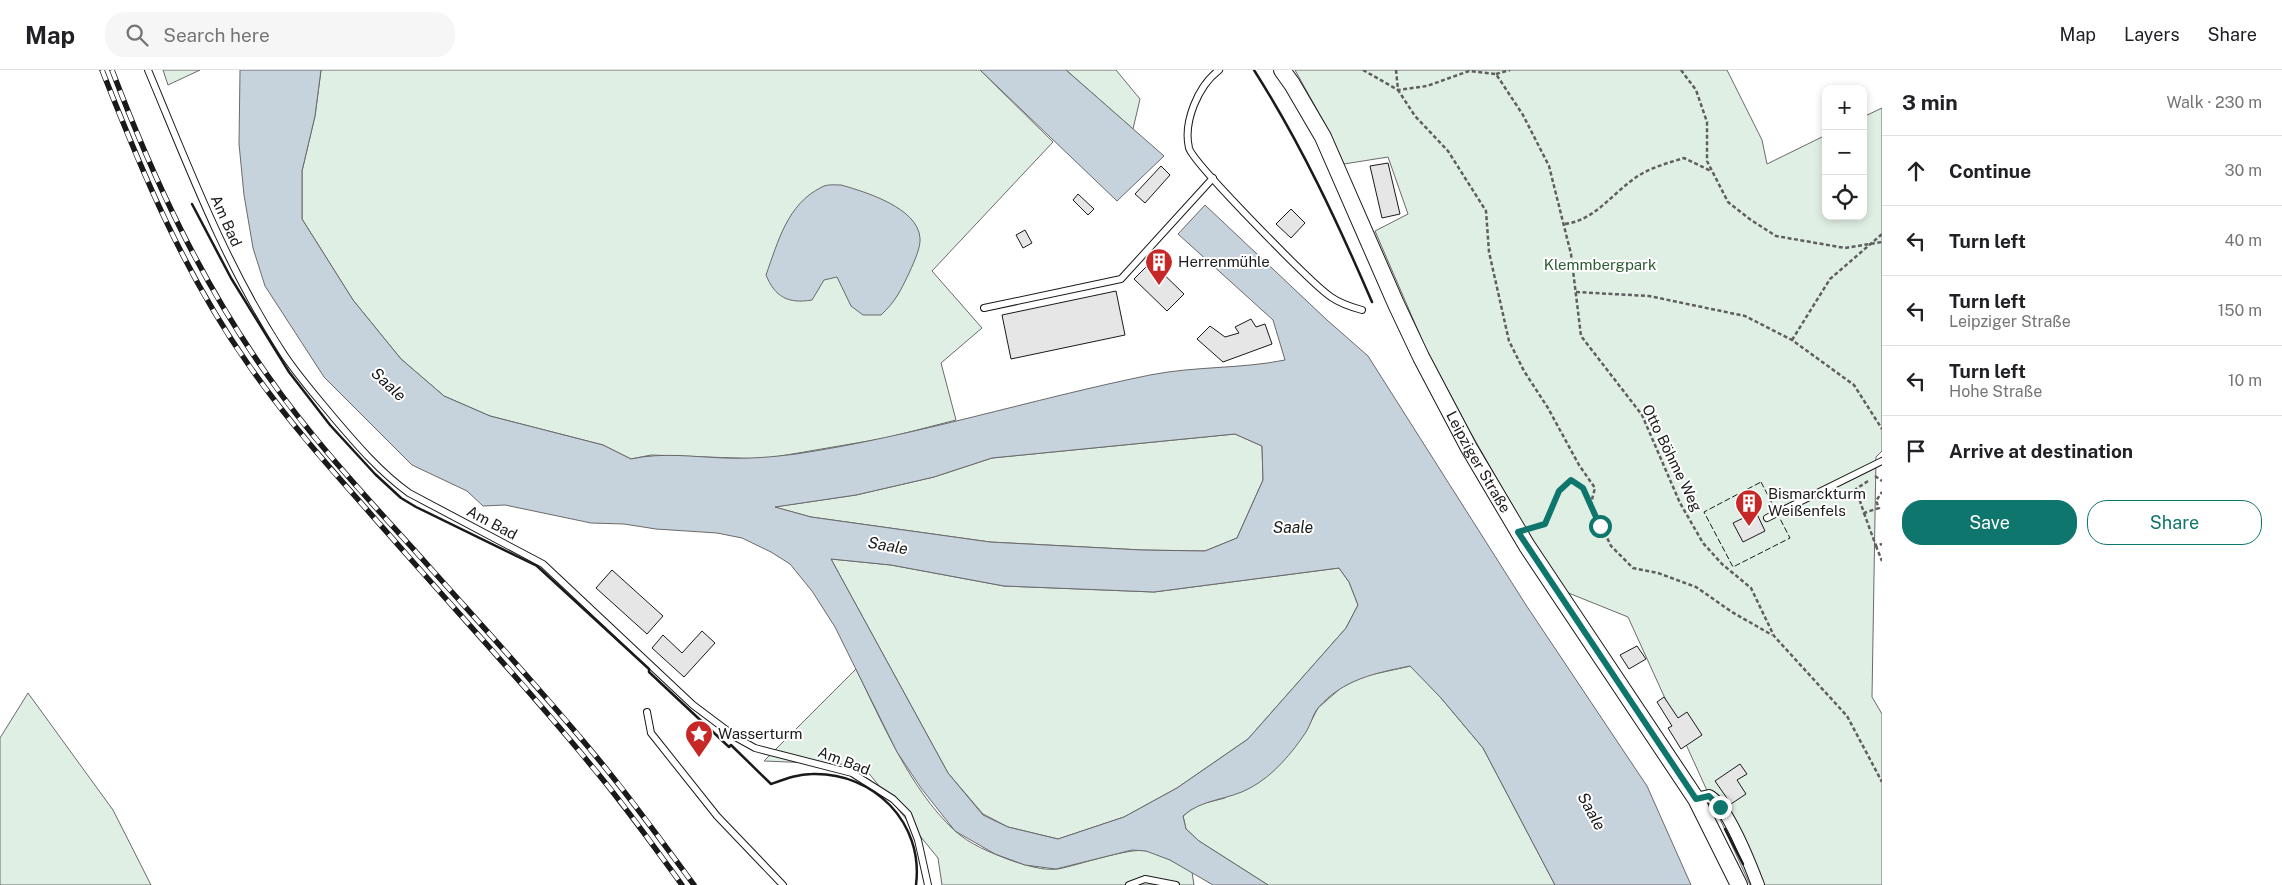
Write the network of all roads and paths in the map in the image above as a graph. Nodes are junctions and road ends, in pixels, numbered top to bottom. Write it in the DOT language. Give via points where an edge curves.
graph roads {
  1 [pos="148,70"];
  2 [pos="1219,70"];
  3 [pos="1282,70"];
  4 [pos="1363,70"];
  5 [pos="1396,70"];
  6 [pos="1510,70"];
  7 [pos="1682,70"];
  8 [pos="1496,74"];
  9 [pos="1398,90"];
  10 [pos="1713,172"];
  11 [pos="1213,178"];
  12 [pos="1564,224"];
  13 [pos="1882,234"];
  14 [pos="1882,242"];
  15 [pos="1872,243"];
  16 [pos="1576,292"];
  17 [pos="984,308"];
  18 [pos="1362,310"];
  19 [pos="1792,340"];
  20 [pos="1882,429"];
  21 [pos="1882,461"];
  22 [pos="1882,481"];
  23 [pos="1882,492"];
  24 [pos="1591,503"];
  25 [pos="1878,508"];
  26 [pos="1882,511"];
  27 [pos="1864,512"];
  28 [pos="1767,518"];
  29 [pos="1518,532"];
  30 [pos="1882,544"];
  31 [pos="1876,546"];
  32 [pos="1882,561"];
  33 [pos="1774,636"];
  34 [pos="647,712"];
  35 [pos="1882,782"];
  36 [pos="1696,799"];
  37 [pos="783,885"];
  38 [pos="928,885"];
  39 [pos="1129,885"];
  40 [pos="1176,885"];
  41 [pos="1740,885"];
  42 [pos="1758,885"];
  1 -- 38 [label="lane, Am Bad" via="212,224 242,286 299,376 389,479 409,493 543,564 693,704 737,738 755,748 852,773 893,798 908,814 918,840"];
  2 -- 11 [label="lane" via="1192,106 1188,125 1190,150"];
  3 -- 29 [label="street, Leipziger Straße" via="1323,137 1421,357"];
  4 -- 9 [label="path"];
  5 -- 9 [label="path"];
  6 -- 8 [label="path"];
  7 -- 10 [label="path" via="1696,90 1707,122 1707,161"];
  8 -- 9 [label="path" via="1469,71 1427,86"];
  8 -- 12 [label="path, Otto Böhme Weg" via="1523,115 1549,166"];
  9 -- 24 [label="path" via="1415,116 1448,152 1486,210 1490,252 1509,341 1579,465 1596,488"];
  10 -- 12 [label="path" via="1684,158 1662,165 1637,177 1576,223"];
  10 -- 15 [label="path" via="1728,202 1776,236 1845,248"];
  11 -- 17 [label="lane" via="1121,279"];
  11 -- 18 [label="lane" via="1330,296 1346,306"];
  12 -- 16 [label="path, Otto Böhme Weg" via="1572,254"];
  13 -- 15 [label="path"];
  14 -- 15 [label="path"];
  15 -- 19 [label="path" via="1830,279"];
  16 -- 19 [label="path" via="1649,296 1689,303 1745,316"];
  16 -- 33 [label="path, Otto Böhme Weg" via="1581,336 1642,415 1680,502 1703,543 1751,588"];
  19 -- 20 [label="path" via="1854,385"];
  21 -- 28 [label="lane"];
  22 -- 27 [label="path" via="1875,476 1856,489"];
  23 -- 25 [label="path" via="1876,501"];
  24 -- 29 [label="path" via="1583,488 1571,480 1559,491 1545,524"];
  24 -- 33 [label="path" via="1611,546 1633,568 1696,587"];
  25 -- 26 [label="path"];
  25 -- 27 [label="path"];
  27 -- 31 [label="path"];
  29 -- 36 [label="street, Leipziger Straße"];
  30 -- 31 [label="path"];
  31 -- 32 [label="path"];
  33 -- 35 [label="path, Otto Böhme Weg" via="1847,716"];
  34 -- 37 [label="lane" via="650,734 717,816"];
  36 -- 41 [label="street, Leipziger Straße"];
  36 -- 42 [label="street" via="1705,795 1716,801 1744,849"];
  39 -- 40 [label="lane" via="1145,879"];
}
